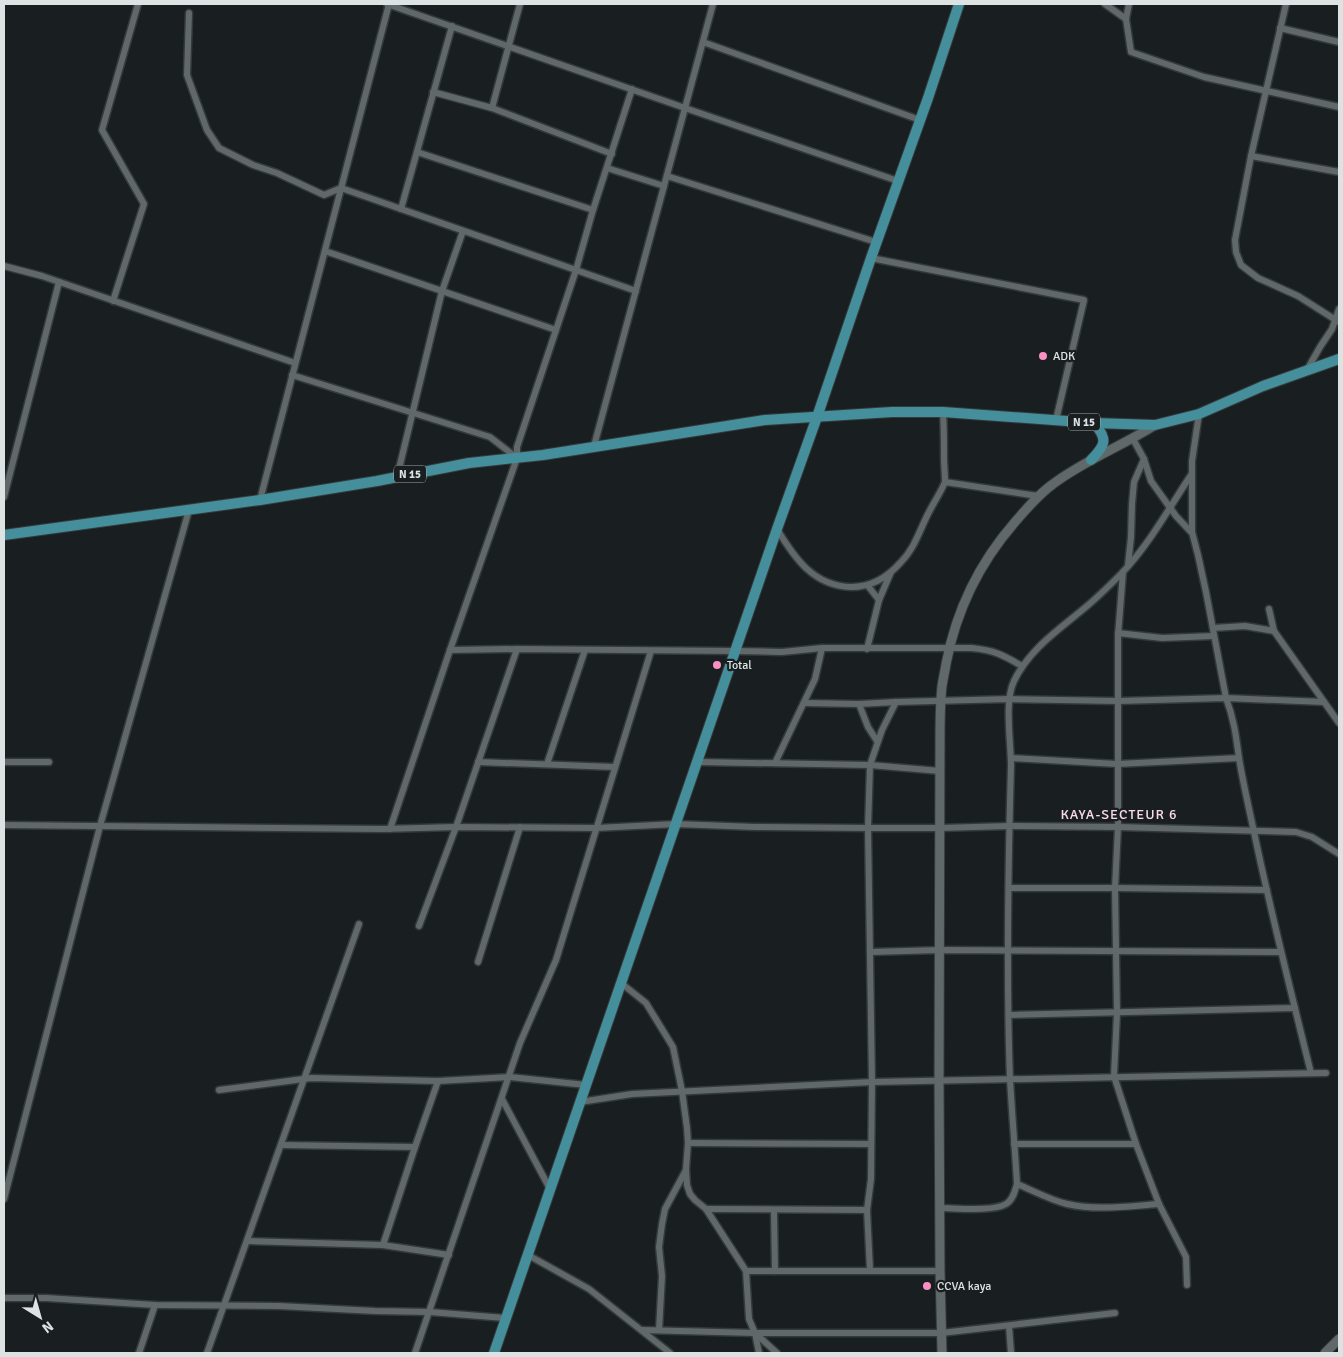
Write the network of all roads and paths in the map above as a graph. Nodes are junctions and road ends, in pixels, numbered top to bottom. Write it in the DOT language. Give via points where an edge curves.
graph roads {
  1 [pos="138,4"];
  2 [pos="388,4"];
  3 [pos="520,4"];
  4 [pos="713,4"];
  5 [pos="959,4"];
  6 [pos="1105,4"];
  7 [pos="1129,4"];
  8 [pos="1286,4"];
  9 [pos="189,12"];
  10 [pos="1126,18"];
  11 [pos="452,26"];
  12 [pos="1280,28"];
  13 [pos="703,42"];
  14 [pos="1339,42"];
  15 [pos="508,45"];
  16 [pos="632,90"];
  17 [pos="1266,91"];
  18 [pos="433,92"];
  19 [pos="1339,107"];
  20 [pos="492,108"];
  21 [pos="685,108"];
  22 [pos="920,120"];
  23 [pos="417,152"];
  24 [pos="612,154"];
  25 [pos="1251,156"];
  26 [pos="607,168"];
  27 [pos="1339,172"];
  28 [pos="667,176"];
  29 [pos="898,181"];
  30 [pos="664,186"];
  31 [pos="341,188"];
  32 [pos="401,209"];
  33 [pos="593,210"];
  34 [pos="463,231"];
  35 [pos="876,242"];
  36 [pos="325,251"];
  37 [pos="871,258"];
  38 [pos="4,266"];
  39 [pos="576,270"];
  40 [pos="59,282"];
  41 [pos="442,291"];
  42 [pos="636,291"];
  43 [pos="113,301"];
  44 [pos="1339,310"];
  45 [pos="1337,321"];
  46 [pos="556,330"];
  47 [pos="1339,360"];
  48 [pos="295,364"];
  49 [pos="1306,371"];
  50 [pos="292,375"];
  51 [pos="943,412"];
  52 [pos="413,413"];
  53 [pos="1198,414"];
  54 [pos="817,417"];
  55 [pos="1056,420"];
  56 [pos="1094,423"];
  57 [pos="1156,425"];
  58 [pos="1133,439"];
  59 [pos="594,446"];
  60 [pos="517,458"];
  61 [pos="1144,459"];
  62 [pos="1091,460"];
  63 [pos="1192,475"];
  64 [pos="396,477"];
  65 [pos="945,482"];
  66 [pos="1038,496"];
  67 [pos="4,497"];
  68 [pos="260,500"];
  69 [pos="1169,507"];
  70 [pos="188,510"];
  71 [pos="777,529"];
  72 [pos="1192,532"];
  73 [pos="4,535"];
  74 [pos="1128,566"];
  75 [pos="892,572"];
  76 [pos="1122,572"];
  77 [pos="868,586"];
  78 [pos="879,600"];
  79 [pos="1268,609"];
  80 [pos="1274,631"];
  81 [pos="1213,632"];
  82 [pos="1118,633"];
  83 [pos="822,648"];
  84 [pos="949,648"];
  85 [pos="517,649"];
  86 [pos="867,649"];
  87 [pos="450,650"];
  88 [pos="585,650"];
  89 [pos="650,651"];
  90 [pos="735,652"];
  91 [pos="1022,666"];
  92 [pos="1226,698"];
  93 [pos="1009,699"];
  94 [pos="941,700"];
  95 [pos="896,702"];
  96 [pos="1118,702"];
  97 [pos="1324,702"];
  98 [pos="804,703"];
  99 [pos="859,704"];
  100 [pos="1339,723"];
  101 [pos="877,741"];
  102 [pos="1011,758"];
  103 [pos="1239,758"];
  104 [pos="4,762"];
  105 [pos="49,762"];
  106 [pos="478,762"];
  107 [pos="698,762"];
  108 [pos="775,763"];
  109 [pos="547,764"];
  110 [pos="1117,764"];
  111 [pos="870,765"];
  112 [pos="615,767"];
  113 [pos="940,771"];
  114 [pos="676,824"];
  115 [pos="4,825"];
  116 [pos="100,826"];
  117 [pos="1009,826"];
  118 [pos="456,827"];
  119 [pos="1118,827"];
  120 [pos="520,828"];
  121 [pos="596,828"];
  122 [pos="868,828"];
  123 [pos="940,828"];
  124 [pos="390,829"];
  125 [pos="1254,831"];
  126 [pos="1339,854"];
  127 [pos="1009,888"];
  128 [pos="1115,888"];
  129 [pos="1267,890"];
  130 [pos="359,924"];
  131 [pos="419,926"];
  132 [pos="940,950"];
  133 [pos="1008,950"];
  134 [pos="1117,951"];
  135 [pos="870,952"];
  136 [pos="1280,952"];
  137 [pos="478,962"];
  138 [pos="621,983"];
  139 [pos="1295,1008"];
  140 [pos="1117,1013"];
  141 [pos="1009,1015"];
  142 [pos="1311,1073"];
  143 [pos="1326,1073"];
  144 [pos="1114,1076"];
  145 [pos="510,1077"];
  146 [pos="305,1079"];
  147 [pos="1010,1079"];
  148 [pos="939,1080"];
  149 [pos="438,1081"];
  150 [pos="872,1082"];
  151 [pos="586,1085"];
  152 [pos="218,1090"];
  153 [pos="682,1091"];
  154 [pos="502,1099"];
  155 [pos="580,1102"];
  156 [pos="688,1143"];
  157 [pos="871,1144"];
  158 [pos="1014,1144"];
  159 [pos="1136,1144"];
  160 [pos="281,1145"];
  161 [pos="415,1147"];
  162 [pos="686,1169"];
  163 [pos="1017,1184"];
  164 [pos="550,1190"];
  165 [pos="4,1200"];
  166 [pos="1159,1204"];
  167 [pos="940,1208"];
  168 [pos="706,1209"];
  169 [pos="774,1210"];
  170 [pos="867,1210"];
  171 [pos="247,1241"];
  172 [pos="383,1245"];
  173 [pos="449,1255"];
  174 [pos="528,1255"];
  175 [pos="870,1270"];
  176 [pos="940,1270"];
  177 [pos="746,1271"];
  178 [pos="775,1271"];
  179 [pos="1187,1285"];
  180 [pos="4,1298"];
  181 [pos="155,1305"];
  182 [pos="224,1306"];
  183 [pos="430,1312"];
  184 [pos="1115,1313"];
  185 [pos="505,1318"];
  186 [pos="1009,1326"];
  187 [pos="642,1330"];
  188 [pos="659,1330"];
  189 [pos="755,1333"];
  190 [pos="941,1333"];
  191 [pos="1339,1339"];
  192 [pos="139,1353"];
  193 [pos="207,1353"];
  194 [pos="415,1353"];
  195 [pos="494,1353"];
  196 [pos="670,1353"];
  197 [pos="759,1353"];
  198 [pos="777,1353"];
  199 [pos="942,1353"];
  200 [pos="1011,1353"];
  201 [pos="1325,1353"];
  1 -- 43 [label="street" via="102,130 144,204"];
  2 -- 11 [label="street"];
  2 -- 31 [label="street"];
  3 -- 15 [label="street"];
  4 -- 13 [label="street"];
  5 -- 22 [label="main road"];
  6 -- 10 [label="street"];
  7 -- 10 [label="street"];
  8 -- 12 [label="street"];
  9 -- 31 [label="street" via="187,75 207,130 218,148 324,195"];
  10 -- 17 [label="street" via="1131,52 1204,77"];
  11 -- 15 [label="street"];
  11 -- 18 [label="street"];
  12 -- 14 [label="street"];
  12 -- 17 [label="street"];
  13 -- 21 [label="street"];
  13 -- 22 [label="street"];
  15 -- 16 [label="street"];
  15 -- 20 [label="street"];
  16 -- 21 [label="street"];
  16 -- 24 [label="street"];
  17 -- 19 [label="street"];
  17 -- 25 [label="street"];
  18 -- 20 [label="street"];
  18 -- 23 [label="street"];
  20 -- 24 [label="street"];
  21 -- 28 [label="street"];
  21 -- 29 [label="street"];
  22 -- 29 [label="main road"];
  23 -- 32 [label="street"];
  23 -- 33 [label="street"];
  24 -- 26 [label="street"];
  25 -- 27 [label="street"];
  25 -- 45 [label="street" via="1235,240 1241,265 1258,278 1298,296"];
  26 -- 30 [label="street"];
  26 -- 33 [label="street"];
  28 -- 30 [label="street"];
  28 -- 35 [label="street"];
  29 -- 35 [label="main road"];
  30 -- 42 [label="street"];
  31 -- 32 [label="street"];
  31 -- 36 [label="street"];
  32 -- 34 [label="street"];
  33 -- 39 [label="street"];
  34 -- 39 [label="street"];
  34 -- 41 [label="street"];
  35 -- 37 [label="main road"];
  36 -- 41 [label="street"];
  36 -- 48 [label="street"];
  37 -- 54 [label="main road"];
  37 -- 55 [label="street" via="1084,300"];
  38 -- 40 [label="street"];
  39 -- 42 [label="street"];
  39 -- 46 [label="street"];
  40 -- 43 [label="street"];
  40 -- 67 [label="street"];
  41 -- 46 [label="street"];
  41 -- 52 [label="street"];
  42 -- 59 [label="street"];
  43 -- 48 [label="street"];
  44 -- 45 [label="street"];
  45 -- 49 [label="street"];
  46 -- 60 [label="street" via="517,447"];
  47 -- 49 [label="main road, N 15"];
  48 -- 50 [label="street"];
  49 -- 53 [label="main road, N 15"];
  50 -- 52 [label="street"];
  50 -- 68 [label="street"];
  51 -- 54 [label="main road, N 15"];
  51 -- 55 [label="main road, N 15"];
  51 -- 65 [label="street"];
  52 -- 60 [label="street" via="490,437"];
  52 -- 64 [label="street"];
  53 -- 57 [label="main road, N 15"];
  53 -- 63 [label="street"];
  54 -- 59 [label="main road, N 15" via="765,420"];
  54 -- 71 [label="main road"];
  55 -- 56 [label="main road, N 15"];
  56 -- 57 [label="main road, N 15"];
  56 -- 62 [label="main road" via="1104,437 1104,443"];
  57 -- 58 [label="main road"];
  58 -- 61 [label="street"];
  58 -- 62 [label="main road"];
  59 -- 60 [label="main road, N 15"];
  60 -- 64 [label="main road, N 15" via="469,463"];
  60 -- 87 [label="street"];
  61 -- 69 [label="street" via="1151,480"];
  61 -- 74 [label="street" via="1134,482"];
  62 -- 66 [label="main road"];
  63 -- 69 [label="street"];
  63 -- 72 [label="street"];
  64 -- 68 [label="main road, N 15"];
  65 -- 66 [label="street"];
  65 -- 75 [label="street" via="910,552"];
  66 -- 84 [label="main road" via="1008,530 970,589"];
  68 -- 70 [label="main road, N 15"];
  69 -- 72 [label="street"];
  69 -- 74 [label="street"];
  70 -- 73 [label="main road, N 15"];
  70 -- 116 [label="street"];
  71 -- 77 [label="street" via="792,553 823,581 834,586"];
  71 -- 90 [label="main road"];
  72 -- 81 [label="street"];
  74 -- 76 [label="street"];
  75 -- 77 [label="street"];
  75 -- 78 [label="street"];
  76 -- 82 [label="street"];
  76 -- 91 [label="street" via="1089,605 1034,651"];
  77 -- 78 [label="street"];
  78 -- 86 [label="street"];
  79 -- 80 [label="street"];
  80 -- 81 [label="street" via="1245,626"];
  80 -- 97 [label="street"];
  81 -- 82 [label="street" via="1162,638"];
  81 -- 92 [label="street"];
  82 -- 96 [label="street"];
  83 -- 86 [label="street"];
  83 -- 90 [label="street"];
  83 -- 98 [label="street" via="815,679"];
  84 -- 86 [label="street"];
  84 -- 91 [label="street" via="990,650"];
  84 -- 94 [label="main road"];
  85 -- 87 [label="street"];
  85 -- 88 [label="street"];
  85 -- 106 [label="street"];
  87 -- 124 [label="street"];
  88 -- 89 [label="street"];
  88 -- 109 [label="street"];
  89 -- 90 [label="street"];
  89 -- 112 [label="street"];
  90 -- 107 [label="main road"];
  91 -- 93 [label="street"];
  92 -- 96 [label="street"];
  92 -- 97 [label="street"];
  92 -- 103 [label="street" via="1237,736"];
  93 -- 94 [label="street"];
  93 -- 96 [label="street"];
  93 -- 102 [label="street"];
  94 -- 95 [label="street"];
  94 -- 113 [label="main road"];
  95 -- 99 [label="street"];
  95 -- 101 [label="street"];
  96 -- 110 [label="street"];
  97 -- 100 [label="street"];
  98 -- 99 [label="street"];
  98 -- 108 [label="street"];
  99 -- 101 [label="street"];
  101 -- 111 [label="street"];
  102 -- 110 [label="street"];
  102 -- 117 [label="street"];
  103 -- 110 [label="street"];
  103 -- 125 [label="street"];
  104 -- 105 [label="street"];
  106 -- 109 [label="street"];
  106 -- 118 [label="street"];
  107 -- 108 [label="street"];
  107 -- 114 [label="main road"];
  108 -- 111 [label="street"];
  109 -- 112 [label="street"];
  110 -- 119 [label="street"];
  111 -- 113 [label="street"];
  111 -- 122 [label="street"];
  112 -- 121 [label="street"];
  113 -- 123 [label="main road"];
  114 -- 121 [label="street"];
  114 -- 122 [label="street"];
  114 -- 138 [label="main road"];
  115 -- 116 [label="street"];
  116 -- 124 [label="street"];
  116 -- 165 [label="street"];
  117 -- 119 [label="street"];
  117 -- 123 [label="street"];
  117 -- 127 [label="street"];
  118 -- 120 [label="street"];
  118 -- 124 [label="street"];
  118 -- 131 [label="street"];
  119 -- 125 [label="street"];
  119 -- 128 [label="street"];
  120 -- 121 [label="street"];
  120 -- 137 [label="street"];
  121 -- 145 [label="street" via="556,960 520,1043"];
  122 -- 123 [label="street"];
  122 -- 135 [label="street"];
  123 -- 132 [label="main road"];
  125 -- 126 [label="street" via="1296,832 1312,837"];
  125 -- 129 [label="street"];
  127 -- 128 [label="street"];
  127 -- 133 [label="street"];
  128 -- 129 [label="street"];
  128 -- 134 [label="street"];
  129 -- 136 [label="street"];
  130 -- 146 [label="street"];
  132 -- 133 [label="street"];
  132 -- 135 [label="street"];
  132 -- 148 [label="main road"];
  133 -- 134 [label="street"];
  133 -- 141 [label="street"];
  134 -- 136 [label="street"];
  134 -- 140 [label="street"];
  135 -- 150 [label="street"];
  136 -- 139 [label="street"];
  138 -- 151 [label="main road"];
  138 -- 153 [label="street" via="646,1002 674,1048"];
  139 -- 140 [label="street"];
  139 -- 142 [label="street"];
  140 -- 141 [label="street"];
  140 -- 144 [label="street"];
  141 -- 147 [label="street"];
  142 -- 143 [label="street"];
  142 -- 144 [label="street"];
  144 -- 147 [label="street"];
  144 -- 159 [label="street"];
  145 -- 149 [label="street"];
  145 -- 151 [label="street"];
  145 -- 154 [label="street"];
  146 -- 149 [label="street"];
  146 -- 152 [label="street"];
  146 -- 160 [label="street"];
  147 -- 148 [label="street"];
  147 -- 158 [label="street"];
  148 -- 150 [label="street"];
  148 -- 167 [label="main road"];
  149 -- 161 [label="street"];
  150 -- 153 [label="street"];
  150 -- 157 [label="street"];
  151 -- 155 [label="main road"];
  153 -- 155 [label="street"];
  153 -- 156 [label="street"];
  154 -- 164 [label="street"];
  154 -- 173 [label="street"];
  155 -- 164 [label="main road"];
  156 -- 157 [label="street"];
  156 -- 162 [label="street"];
  157 -- 170 [label="street"];
  158 -- 159 [label="street"];
  158 -- 163 [label="street"];
  159 -- 166 [label="street"];
  160 -- 161 [label="street"];
  160 -- 171 [label="street"];
  161 -- 172 [label="street"];
  162 -- 168 [label="street" via="690,1194"];
  162 -- 188 [label="street" via="665,1208 662,1224"];
  163 -- 166 [label="street" via="1047,1198 1080,1206 1101,1208"];
  163 -- 167 [label="street" via="1007,1204 994,1208"];
  164 -- 174 [label="main road"];
  166 -- 179 [label="street" via="1186,1257"];
  167 -- 176 [label="main road"];
  168 -- 169 [label="street"];
  168 -- 177 [label="street"];
  169 -- 170 [label="street"];
  169 -- 178 [label="street"];
  170 -- 175 [label="street"];
  171 -- 172 [label="street"];
  171 -- 182 [label="street"];
  172 -- 173 [label="street"];
  173 -- 183 [label="street"];
  174 -- 185 [label="main road"];
  174 -- 187 [label="street" via="589,1289"];
  175 -- 176 [label="street"];
  175 -- 178 [label="street"];
  176 -- 190 [label="main road"];
  177 -- 178 [label="street"];
  177 -- 189 [label="street" via="748,1319"];
  180 -- 181 [label="street"];
  181 -- 182 [label="street"];
  181 -- 192 [label="street"];
  182 -- 183 [label="street"];
  182 -- 193 [label="street"];
  183 -- 185 [label="street"];
  183 -- 194 [label="street"];
  184 -- 186 [label="street"];
  185 -- 195 [label="main road"];
  186 -- 190 [label="street"];
  186 -- 200 [label="street"];
  187 -- 188 [label="street"];
  187 -- 196 [label="street"];
  188 -- 189 [label="street"];
  189 -- 190 [label="street"];
  189 -- 197 [label="street"];
  189 -- 198 [label="street"];
  190 -- 199 [label="main road"];
  191 -- 201 [label="main road"];
}
